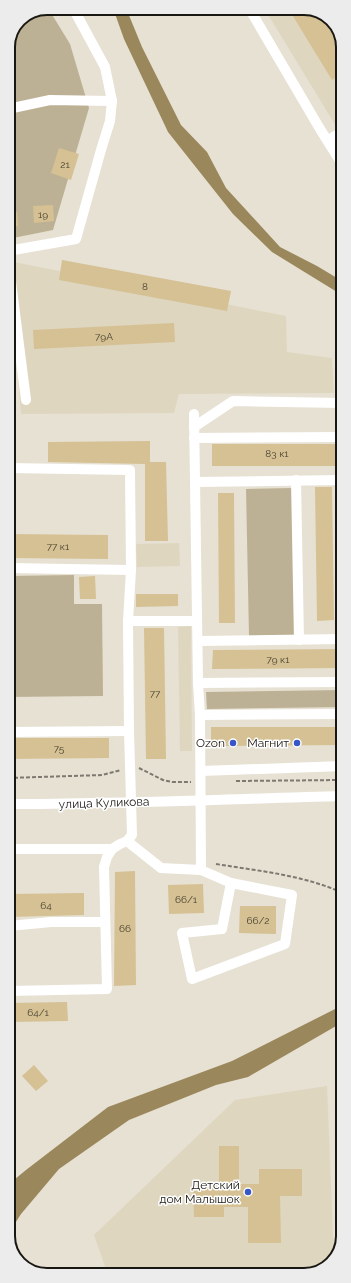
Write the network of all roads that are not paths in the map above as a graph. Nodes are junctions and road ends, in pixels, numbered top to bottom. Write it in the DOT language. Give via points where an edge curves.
graph roads {
  1 [pos="77,15"];
  2 [pos="253,15"];
  3 [pos="112,101"];
  4 [pos="15,108"];
  5 [pos="336,154"];
  6 [pos="15,249"];
  7 [pos="15,313"];
  8 [pos="26,400"];
  9 [pos="336,402"];
  10 [pos="194,414"];
  11 [pos="194,427"];
  12 [pos="336,437"];
  13 [pos="194,438"];
  14 [pos="15,468"];
  15 [pos="296,480"];
  16 [pos="336,480"];
  17 [pos="195,482"];
  18 [pos="15,568"];
  19 [pos="131,570"];
  20 [pos="128,621"];
  21 [pos="197,621"];
  22 [pos="336,639"];
  23 [pos="299,640"];
  24 [pos="198,641"];
  25 [pos="336,682"];
  26 [pos="198,683"];
  27 [pos="336,714"];
  28 [pos="200,715"];
  29 [pos="129,731"];
  30 [pos="15,732"];
  31 [pos="336,766"];
  32 [pos="201,776"];
  33 [pos="336,796"];
  34 [pos="200,800"];
  35 [pos="131,802"];
  36 [pos="15,804"];
  37 [pos="127,841"];
  38 [pos="15,849"];
  39 [pos="112,850"];
  40 [pos="201,866"];
  41 [pos="230,883"];
  42 [pos="105,922"];
  43 [pos="15,925"];
  44 [pos="15,991"];
  1 -- 3 [label="street" via="105,67"];
  2 -- 5 [label="street"];
  3 -- 4 [label="street" via="50,100"];
  3 -- 6 [label="street" via="110,121 76,239"];
  7 -- 8 [label="street"];
  9 -- 11 [label="street" via="233,401"];
  10 -- 11 [label="street"];
  11 -- 13 [label="street"];
  12 -- 13 [label="street"];
  13 -- 17 [label="street"];
  14 -- 19 [label="street" via="130,470"];
  15 -- 16 [label="street"];
  15 -- 17 [label="street"];
  15 -- 23 [label="street"];
  17 -- 21 [label="street"];
  18 -- 19 [label="street"];
  19 -- 20 [label="street"];
  20 -- 21 [label="street"];
  20 -- 29 [label="street"];
  21 -- 24 [label="street"];
  22 -- 23 [label="street"];
  23 -- 24 [label="street"];
  24 -- 26 [label="street"];
  25 -- 26 [label="street"];
  26 -- 28 [label="street"];
  27 -- 28 [label="street"];
  28 -- 32 [label="street"];
  29 -- 30 [label="street"];
  29 -- 35 [label="street"];
  31 -- 32 [label="street"];
  32 -- 34 [label="street"];
  33 -- 34 [label="street, улица Куликова"];
  34 -- 35 [label="street, улица Куликова"];
  34 -- 40 [label="street"];
  35 -- 36 [label="street, улица Куликова"];
  35 -- 37 [label="street" via="132,835"];
  37 -- 39 [label="street"];
  37 -- 40 [label="street" via="161,868"];
  38 -- 39 [label="street"];
  39 -- 42 [label="street" via="104,867"];
  40 -- 41 [label="street"];
  41 -- 41 [label="street" via="292,895 285,944 192,979 182,933 222,929"];
  42 -- 43 [label="street" via="51,922"];
  42 -- 44 [label="street" via="107,989"];
}
